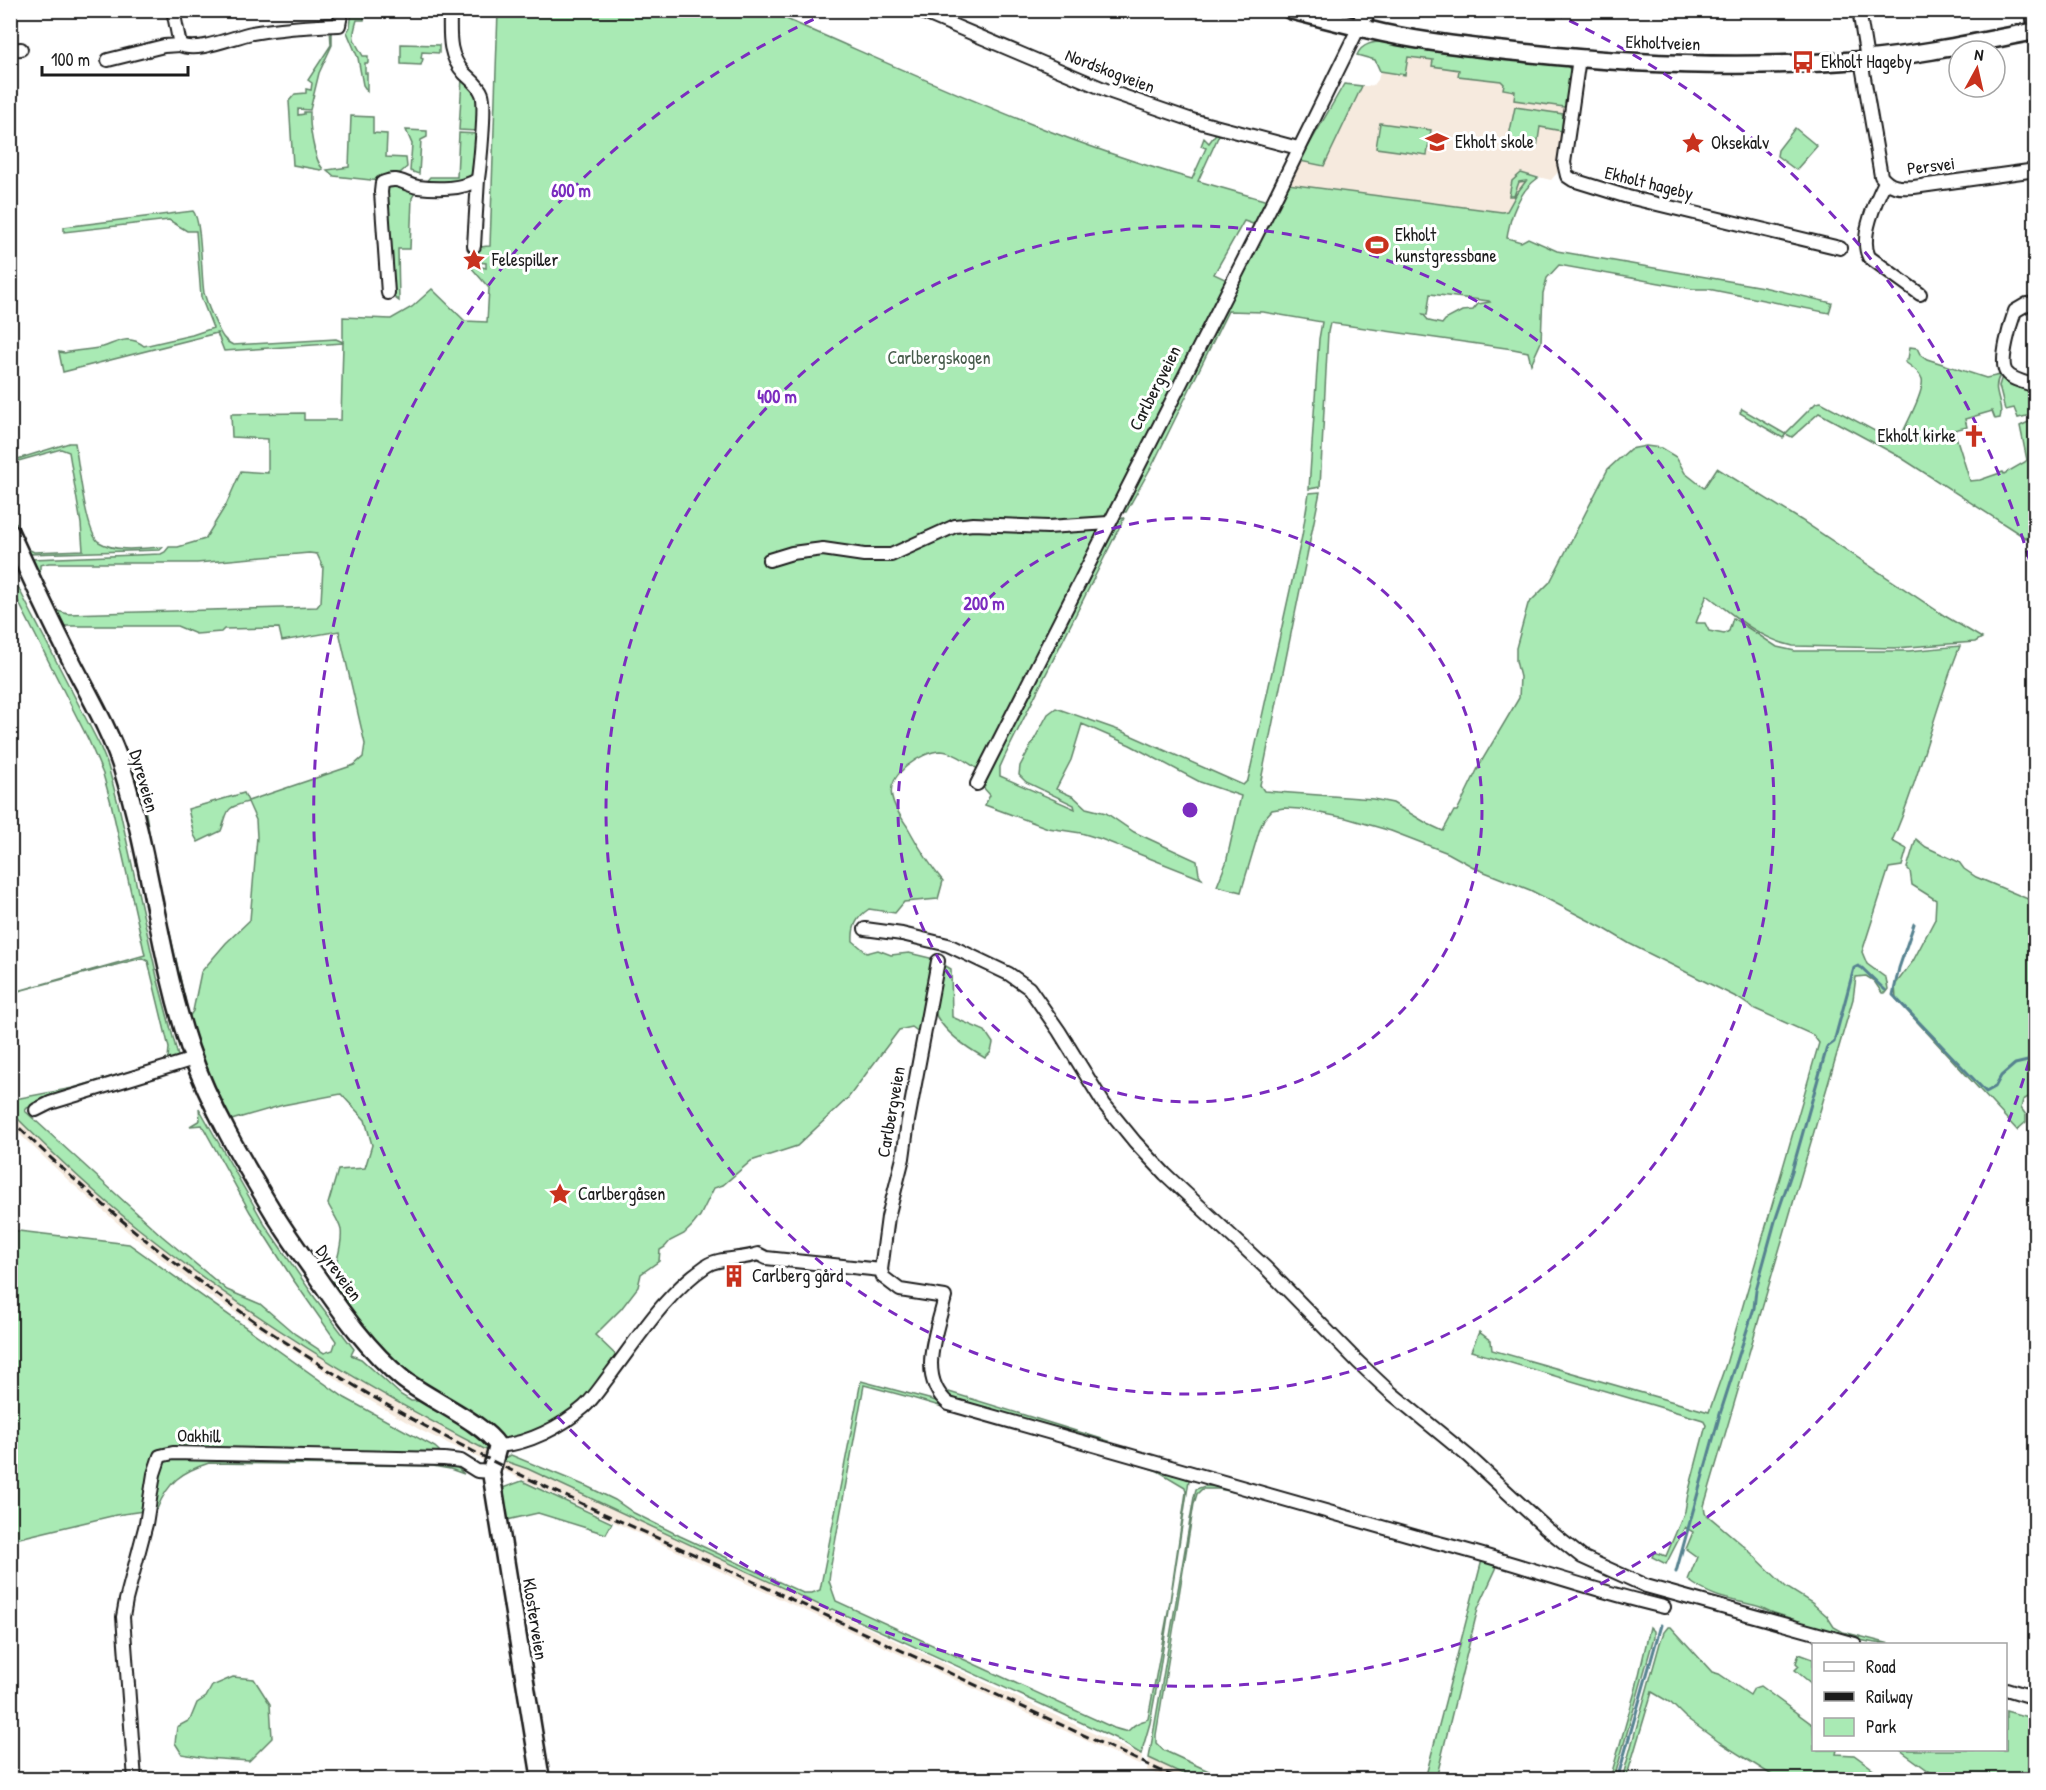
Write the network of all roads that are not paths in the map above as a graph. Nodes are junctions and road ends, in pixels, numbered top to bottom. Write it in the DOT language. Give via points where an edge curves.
graph roads {
  1 [pos="173,10"];
  2 [pos="342,10"];
  3 [pos="450,10"];
  4 [pos="917,10"];
  5 [pos="1290,10"];
  6 [pos="1367,10"];
  7 [pos="1859,10"];
  8 [pos="2034,10"];
  9 [pos="2036,22"];
  10 [pos="1359,27"];
  11 [pos="2036,31"];
  12 [pos="180,45"];
  13 [pos="1579,58"];
  14 [pos="1864,59"];
  15 [pos="108,60"];
  16 [pos="1298,148"];
  17 [pos="2036,170"];
  18 [pos="478,178"];
  19 [pos="1885,182"];
  20 [pos="474,246"];
  21 [pos="1840,248"];
  22 [pos="388,293"];
  23 [pos="1920,294"];
  24 [pos="2036,303"];
  25 [pos="2036,386"];
  26 [pos="1109,523"];
  27 [pos="10,532"];
  28 [pos="769,560"];
  29 [pos="977,784"];
  30 [pos="865,929"];
  31 [pos="938,962"];
  32 [pos="194,1059"];
  33 [pos="36,1110"];
  34 [pos="881,1270"];
  35 [pos="498,1446"];
  36 [pos="492,1469"];
  37 [pos="1664,1607"];
  38 [pos="1851,1643"];
  39 [pos="2007,1689"];
  40 [pos="2036,1698"];
  41 [pos="135,1779"];
  42 [pos="541,1779"];
  1 -- 12 [label="street"];
  2 -- 12 [label="street" via="339,25 252,33 194,48"];
  3 -- 18 [label="street" via="451,52 483,99"];
  4 -- 16 [label="street, Nordskogveien" via="1111,92 1192,120"];
  5 -- 10 [label="main road, Ekholtveien"];
  6 -- 10 [label="main road, Carlbergveien"];
  7 -- 14 [label="street, Persvei"];
  8 -- 9 [label="main road"];
  10 -- 13 [label="main road, Ekholtveien" via="1480,48"];
  10 -- 16 [label="street, Carlbergveien"];
  11 -- 14 [label="main road, Ekholtveien"];
  12 -- 15 [label="street"];
  13 -- 14 [label="main road, Ekholtveien" via="1714,65"];
  13 -- 21 [label="street, Ekholt hageby" via="1564,163 1573,180"];
  14 -- 19 [label="street, Persvei"];
  16 -- 26 [label="street, Carlbergveien"];
  17 -- 19 [label="street, Persvei" via="1914,187 1899,188"];
  18 -- 20 [label="street"];
  18 -- 22 [label="street" via="447,187 419,187 394,179 382,183"];
  19 -- 23 [label="street" via="1869,225 1866,251"];
  24 -- 25 [label="street" via="2015,311 2004,367 2014,378"];
  26 -- 28 [label="street" via="1048,527 973,524 955,526 891,555 823,549"];
  26 -- 29 [label="street, Carlbergveien"];
  27 -- 32 [label="main road, Dyreveien" via="122,768 177,1004"];
  30 -- 38 [label="street" via="948,945 1029,988 1104,1104 1165,1174 1390,1392 1582,1557 1646,1586"];
  31 -- 34 [label="street, Carlbergveien"];
  32 -- 33 [label="street" via="50,1102"];
  32 -- 35 [label="main road, Dyreveien" via="235,1147 276,1218 360,1334 402,1378 487,1432"];
  34 -- 35 [label="street" via="758,1254 708,1264 649,1320 584,1407 527,1441"];
  34 -- 37 [label="street" via="883,1277 900,1290 945,1297 930,1366 938,1394 949,1404"];
  35 -- 36 [label="main road"];
  36 -- 41 [label="street, Oakhill" via="477,1471 461,1461 444,1460 172,1453 160,1456 123,1617"];
  36 -- 42 [label="main road, Klosterveien"];
  39 -- 40 [label="street"];
}
